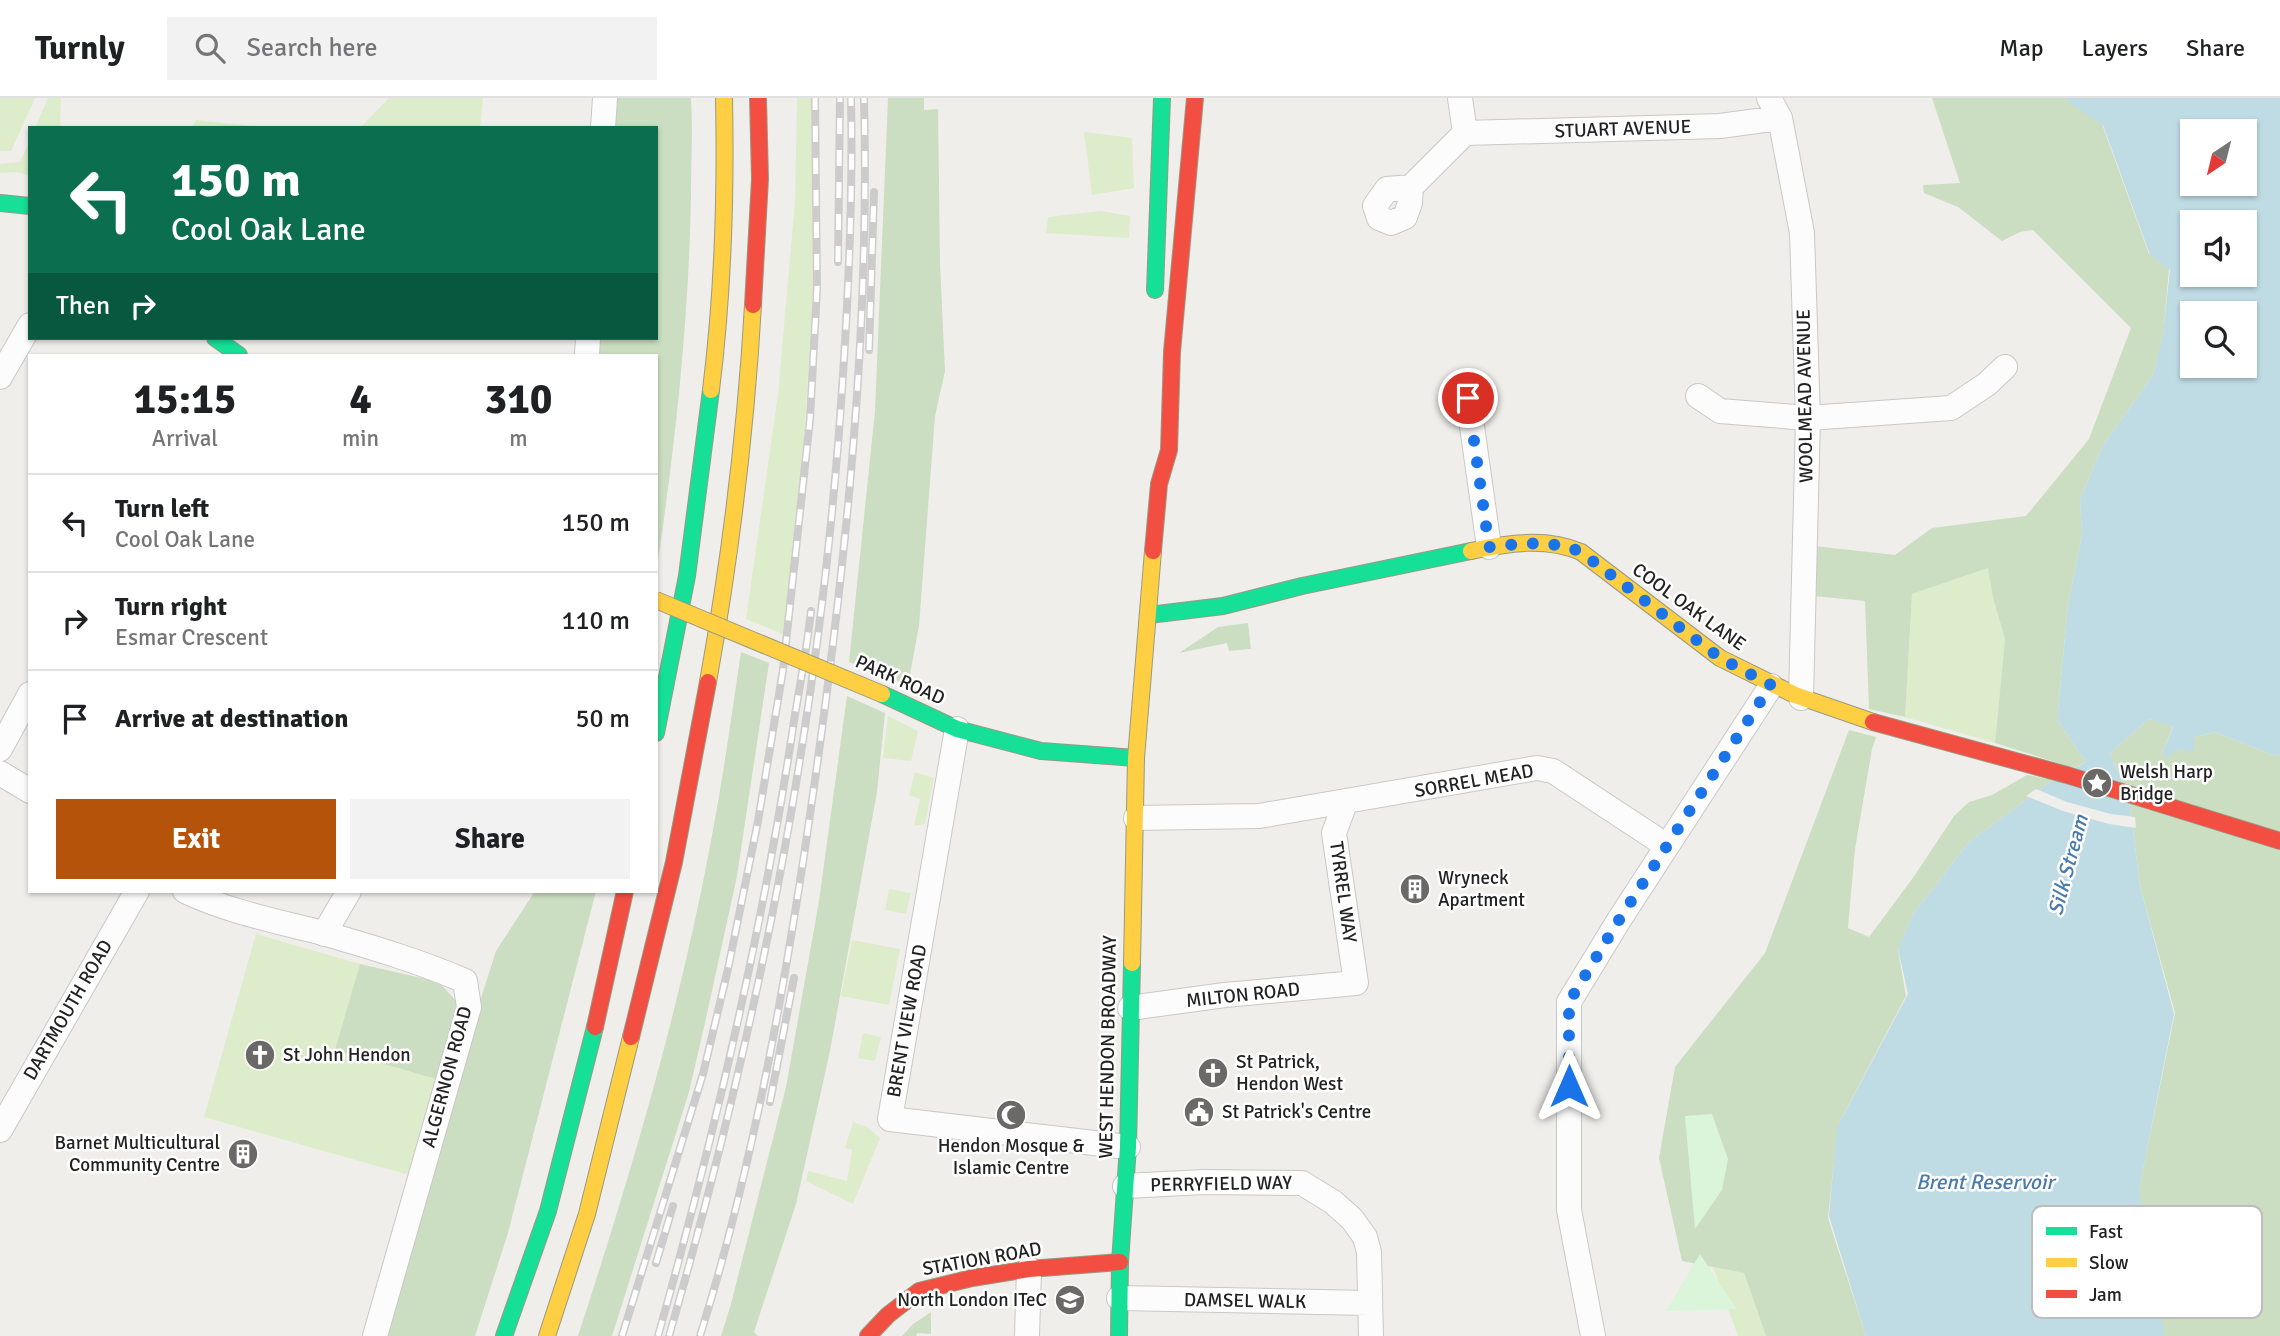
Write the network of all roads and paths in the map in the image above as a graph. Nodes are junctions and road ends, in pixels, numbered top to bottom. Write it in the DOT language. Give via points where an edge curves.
graph roads {
  1 [pos="605,98"];
  2 [pos="708,98"];
  3 [pos="724,98"];
  4 [pos="758,98"];
  5 [pos="1162,98"];
  6 [pos="1195,98"];
  7 [pos="1460,98"];
  8 [pos="1775,108"];
  9 [pos="603,126"];
  10 [pos="1465,133"];
  11 [pos="1411,187"];
  12 [pos="708,198"];
  13 [pos="0,203"];
  14 [pos="28,206"];
  15 [pos="1154,312"];
  16 [pos="28,328"];
  17 [pos="701,330"];
  18 [pos="2004,367"];
  19 [pos="0,377"];
  20 [pos="1698,396"];
  21 [pos="1468,398"];
  22 [pos="1808,418"];
  23 [pos="1151,445"];
  24 [pos="1159,484"];
  25 [pos="693,518"];
  26 [pos="1489,547"];
  27 [pos="658,601"];
  28 [pos="1149,615"];
  29 [pos="1771,685"];
  30 [pos="28,698"];
  31 [pos="1801,698"];
  32 [pos="658,723"];
  33 [pos="957,729"];
  34 [pos="0,749"];
  35 [pos="1136,758"];
  36 [pos="0,774"];
  37 [pos="28,790"];
  38 [pos="1345,803"];
  39 [pos="1136,818"];
  40 [pos="2280,841"];
  41 [pos="1667,846"];
  42 [pos="136,893"];
  43 [pos="188,893"];
  44 [pos="348,893"];
  45 [pos="625,893"];
  46 [pos="324,934"];
  47 [pos="1356,983"];
  48 [pos="1130,1008"];
  49 [pos="0,1130"];
  50 [pos="1128,1147"];
  51 [pos="1125,1186"];
  52 [pos="1120,1262"];
  53 [pos="1029,1269"];
  54 [pos="1119,1298"];
  55 [pos="1370,1303"];
  56 [pos="375,1336"];
  57 [pos="504,1336"];
  58 [pos="547,1336"];
  59 [pos="868,1336"];
  60 [pos="1027,1336"];
  61 [pos="1119,1336"];
  62 [pos="1371,1336"];
  63 [pos="1593,1336"];
  1 -- 9 [label="street"];
  2 -- 12 [label="main road"];
  3 -- 25 [label="main road" via="718,336"];
  4 -- 58 [label="main road" via="760,179 751,335 721,609 671,875 587,1214"];
  5 -- 15 [label="main road"];
  6 -- 24 [label="main road" via="1172,352 1169,450"];
  7 -- 10 [label="street"];
  8 -- 10 [label="street, STUART AVENUE" via="1720,126"];
  8 -- 22 [label="street, WOOLMEAD AVENUE" via="1802,233"];
  10 -- 11 [label="street"];
  13 -- 14 [label="main road"];
  16 -- 19 [label="street"];
  17 -- 25 [label="main road"];
  18 -- 22 [label="street" via="1951,408"];
  20 -- 22 [label="street" via="1720,411"];
  21 -- 26 [label="street"];
  22 -- 31 [label="street, WOOLMEAD AVENUE"];
  23 -- 24 [label="main road"];
  24 -- 28 [label="main road, WEST HENDON BROADWAY"];
  25 -- 32 [label="main road" via="687,576"];
  26 -- 28 [label="main road, COOL OAK LANE" via="1223,606"];
  26 -- 29 [label="main road, COOL OAK LANE" via="1544,542 1581,552 1720,658"];
  27 -- 33 [label="main road, PARK ROAD, bridge"];
  28 -- 35 [label="main road, WEST HENDON BROADWAY"];
  29 -- 31 [label="main road, COOL OAK LANE"];
  29 -- 41 [label="street"];
  30 -- 34 [label="street"];
  31 -- 40 [label="main road, COOL OAK LANE"];
  33 -- 35 [label="main road, PARK ROAD" via="1041,751"];
  33 -- 50 [label="street, BRENT VIEW ROAD" via="890,1119"];
  35 -- 39 [label="main road, WEST HENDON BROADWAY"];
  36 -- 37 [label="street"];
  38 -- 39 [label="street, SORREL MEAD" via="1259,816"];
  38 -- 41 [label="street, SORREL MEAD" via="1537,768 1553,771"];
  38 -- 47 [label="street, TYRREL WAY" via="1334,833"];
  39 -- 48 [label="main road, WEST HENDON BROADWAY"];
  41 -- 63 [label="street" via="1569,1002 1569,1210"];
  42 -- 49 [label="street, DARTMOUTH ROAD"];
  43 -- 46 [label="street, ALGERNON ROAD" via="216,906"];
  44 -- 46 [label="street"];
  45 -- 57 [label="main road" via="548,1211"];
  46 -- 56 [label="street, ALGERNON ROAD" via="465,981 469,1007"];
  47 -- 48 [label="street, MILTON ROAD"];
  48 -- 50 [label="main road, WEST HENDON BROADWAY"];
  50 -- 51 [label="main road, WEST HENDON BROADWAY"];
  51 -- 52 [label="main road, WEST HENDON BROADWAY"];
  51 -- 55 [label="street, PERRYFIELD WAY" via="1301,1183 1333,1202 1365,1237"];
  52 -- 53 [label="main road, STATION ROAD"];
  52 -- 54 [label="main road, WEST HENDON BROADWAY"];
  53 -- 59 [label="main road, STATION ROAD" via="919,1291"];
  53 -- 60 [label="street"];
  54 -- 55 [label="street, DAMSEL WALK"];
  54 -- 61 [label="main road, WEST HENDON BROADWAY"];
  55 -- 62 [label="street, PERRYFIELD WAY"];
}
